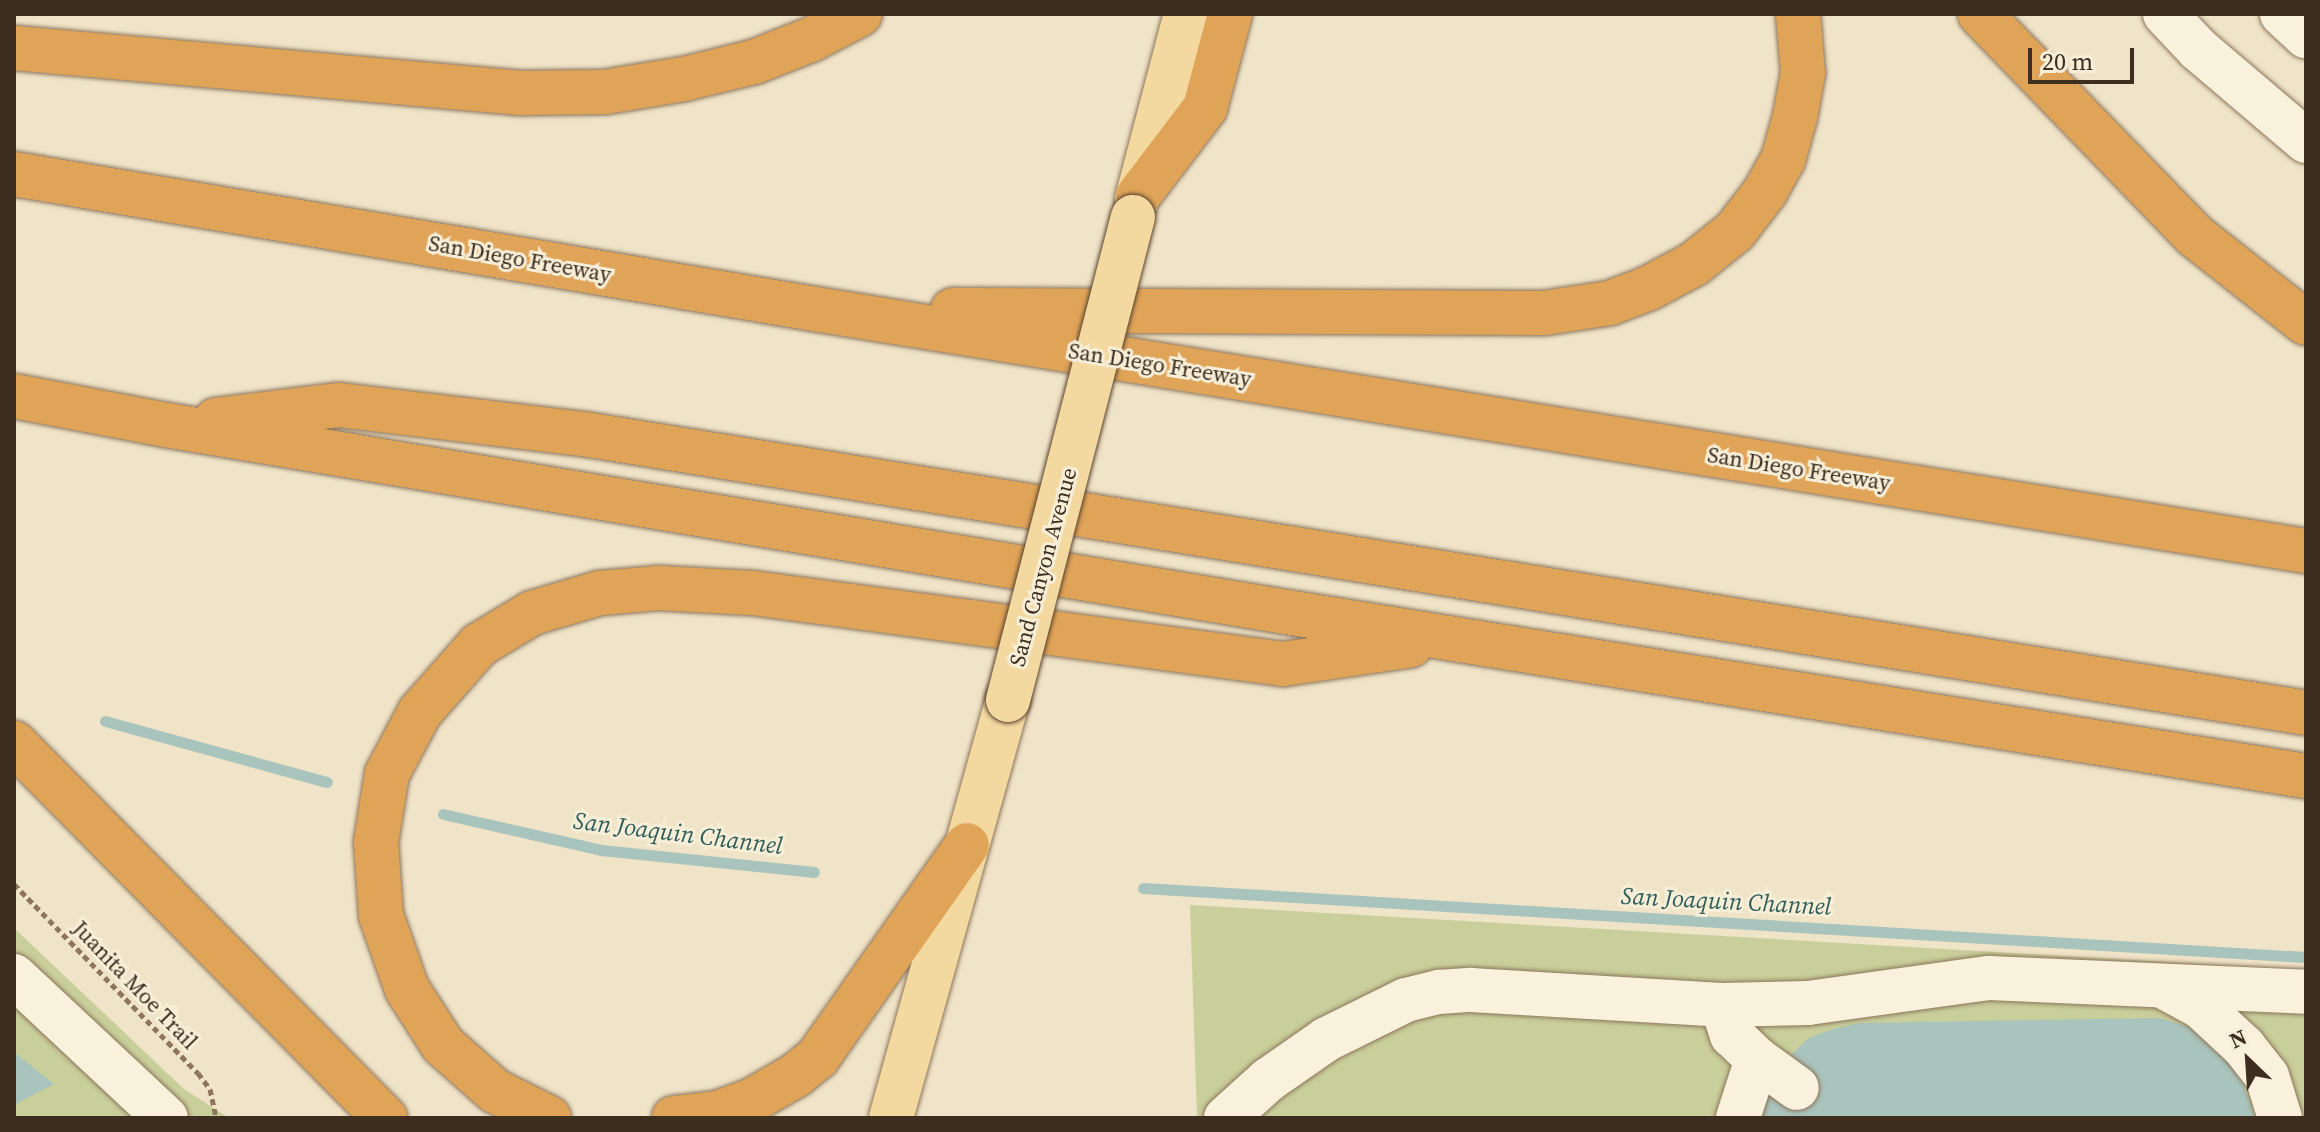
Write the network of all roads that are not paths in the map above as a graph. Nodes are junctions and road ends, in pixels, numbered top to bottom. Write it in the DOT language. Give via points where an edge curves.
graph roads {
  1 [pos="860,14"];
  2 [pos="1186,14"];
  3 [pos="1230,14"];
  4 [pos="1798,14"];
  5 [pos="1980,14"];
  6 [pos="2165,14"];
  7 [pos="2282,14"];
  8 [pos="2306,36"];
  9 [pos="14,48"];
  10 [pos="2306,141"];
  11 [pos="14,174"];
  12 [pos="1136,207"];
  13 [pos="815,309"];
  14 [pos="2306,323"];
  15 [pos="14,396"];
  16 [pos="166,425"];
  17 [pos="2306,551"];
  18 [pos="1460,638"];
  19 [pos="2306,713"];
  20 [pos="14,743"];
  21 [pos="2306,776"];
  22 [pos="967,845"];
  23 [pos="14,976"];
  24 [pos="2163,987"];
  25 [pos="2306,992"];
  26 [pos="1722,1005"];
  27 [pos="1757,1059"];
  28 [pos="1797,1088"];
  29 [pos="166,1118"];
  30 [pos="385,1118"];
  31 [pos="549,1118"];
  32 [pos="674,1118"];
  33 [pos="891,1118"];
  34 [pos="1226,1118"];
  35 [pos="1738,1118"];
  36 [pos="2280,1118"];
  1 -- 9 [label="highway" via="754,62 605,92 520,93"];
  2 -- 12 [label="main road, Sand Canyon Avenue"];
  3 -- 12 [label="highway" via="1205,108"];
  4 -- 13 [label="highway" via="1803,73 1795,117 1783,160 1765,192 1735,231 1694,264 1610,303 1544,313"];
  5 -- 14 [label="highway" via="2194,235"];
  6 -- 10 [label="street"];
  7 -- 8 [label="street"];
  11 -- 13 [label="highway, San Diego Freeway"];
  12 -- 22 [label="main road, Sand Canyon Avenue, bridge"];
  13 -- 17 [label="highway, San Diego Freeway"];
  15 -- 16 [label="highway"];
  16 -- 18 [label="highway"];
  16 -- 19 [label="highway" via="339,405 590,435"];
  18 -- 21 [label="highway"];
  18 -- 31 [label="highway" via="1283,664 753,593 658,588 600,593 532,613 479,645 420,712 387,774 376,842 381,915 407,989 443,1045 495,1091"];
  20 -- 30 [label="highway"];
  22 -- 32 [label="highway" via="818,1057 751,1101 718,1113"];
  22 -- 33 [label="main road, Sand Canyon Avenue"];
  23 -- 29 [label="street"];
  24 -- 25 [label="street"];
  24 -- 26 [label="street" via="1989,978 1808,1003"];
  24 -- 36 [label="street" via="2201,1007 2244,1047 2267,1076"];
  26 -- 27 [label="street" via="1732,1035"];
  26 -- 34 [label="street" via="1439,992 1406,1000 1327,1039 1268,1080"];
  27 -- 28 [label="street"];
  27 -- 35 [label="street"];
}
